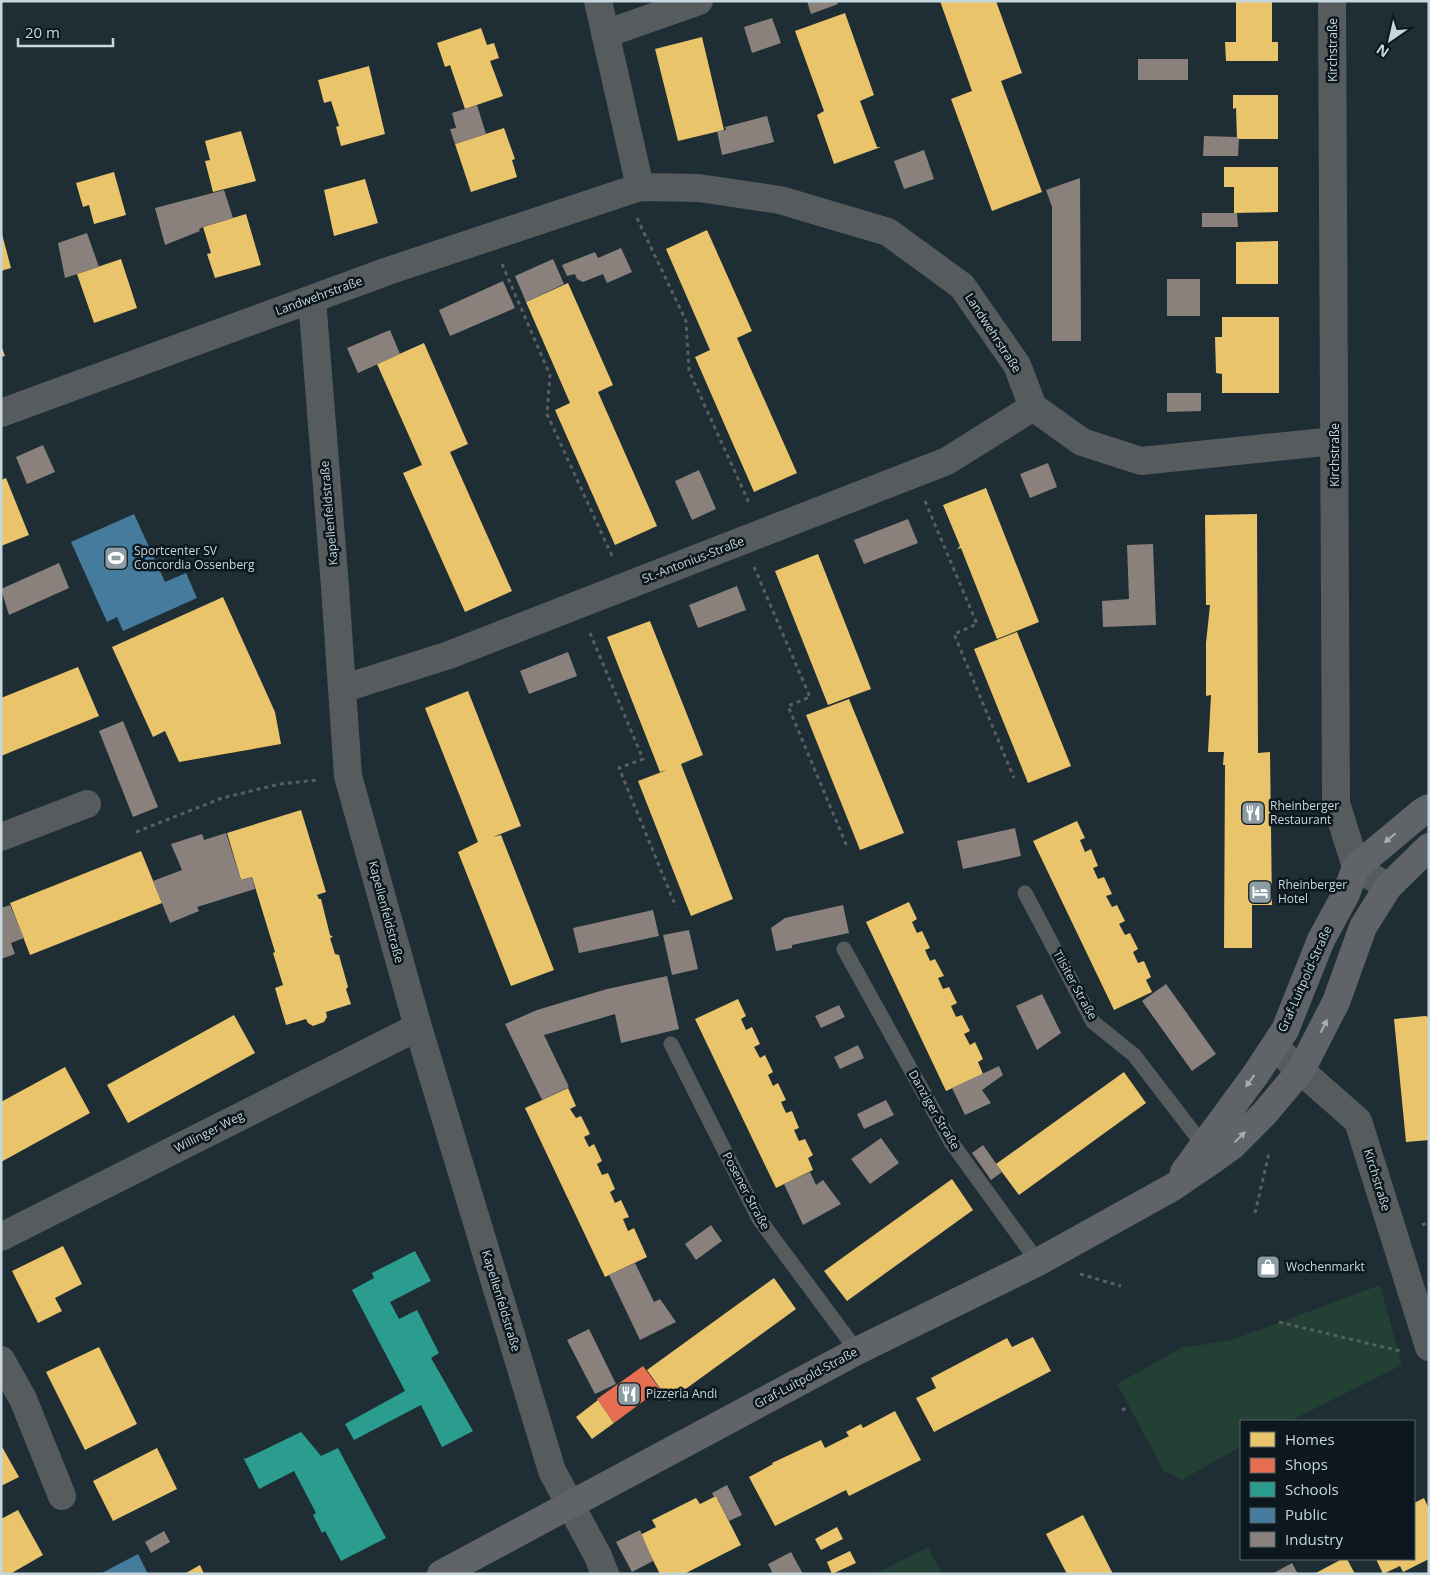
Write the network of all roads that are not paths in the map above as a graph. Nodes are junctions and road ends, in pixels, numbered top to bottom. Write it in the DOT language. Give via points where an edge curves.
graph roads {
  1 [pos="598,1"];
  2 [pos="699,1"];
  3 [pos="1332,1"];
  4 [pos="605,34"];
  5 [pos="633,189"];
  6 [pos="312,299"];
  7 [pos="1033,407"];
  8 [pos="1,413"];
  9 [pos="1334,441"];
  10 [pos="342,689"];
  11 [pos="87,804"];
  12 [pos="1429,808"];
  13 [pos="1,837"];
  14 [pos="1429,847"];
  15 [pos="1356,867"];
  16 [pos="1388,887"];
  17 [pos="1025,893"];
  18 [pos="844,949"];
  19 [pos="418,1027"];
  20 [pos="671,1044"];
  21 [pos="1274,1046"];
  22 [pos="1301,1070"];
  23 [pos="1208,1152"];
  24 [pos="1,1237"];
  25 [pos="1038,1262"];
  26 [pos="1417,1350"];
  27 [pos="857,1351"];
  28 [pos="1,1360"];
  29 [pos="62,1496"];
  30 [pos="569,1504"];
  31 [pos="441,1574"];
  32 [pos="605,1574"];
  1 -- 4 [label="street"];
  2 -- 4 [label="street"];
  3 -- 9 [label="street, Kirchstraße"];
  4 -- 5 [label="street"];
  5 -- 6 [label="street, Landwehrstraße"];
  5 -- 7 [label="street, Landwehrstraße" via="699,188 780,200 888,232 962,286 1016,365"];
  6 -- 8 [label="street, Landwehrstraße"];
  6 -- 10 [label="street, Kapellenfeldstraße"];
  7 -- 9 [label="street" via="1082,442 1141,461"];
  7 -- 10 [label="street, St.-Antonius-Straße" via="947,462 449,655"];
  9 -- 15 [label="street, Kirchstraße" via="1336,803"];
  10 -- 19 [label="street, Kapellenfeldstraße" via="348,776"];
  11 -- 13 [label="street"];
  12 -- 15 [label="street, Graf-Luitpold-Straße, one-way"];
  14 -- 16 [label="street, Graf-Luitpold-Straße"];
  15 -- 16 [label="street"];
  15 -- 21 [label="street, Graf-Luitpold-Straße" via="1346,894 1321,940 1285,1030"];
  22 -- 16 [label="street, Graf-Luitpold-Straße, one-way" via="1336,1002 1362,927"];
  17 -- 23 [label="lane, Tilsiter Straße" via="1093,1022 1134,1054"];
  18 -- 25 [label="lane, Danziger Straße" via="951,1142"];
  19 -- 24 [label="street, Willinger Weg"];
  19 -- 30 [label="street, Kapellenfeldstraße" via="552,1471"];
  20 -- 27 [label="lane, Posener Straße" via="759,1219"];
  21 -- 22 [label="street, Kirchstraße"];
  21 -- 23 [label="street, Graf-Luitpold-Straße, one-way"];
  23 -- 22 [label="street, Graf-Luitpold-Straße, one-way" via="1232,1146"];
  22 -- 26 [label="street, Kirchstraße" via="1358,1121"];
  23 -- 25 [label="street, Graf-Luitpold-Straße" via="1173,1187"];
  25 -- 27 [label="street, Graf-Luitpold-Straße"];
  27 -- 30 [label="street, Graf-Luitpold-Straße"];
  28 -- 29 [label="street" via="24,1399"];
  30 -- 31 [label="street, Graf-Luitpold-Straße"];
  30 -- 32 [label="street, Kapellenfeldstraße"];
}
